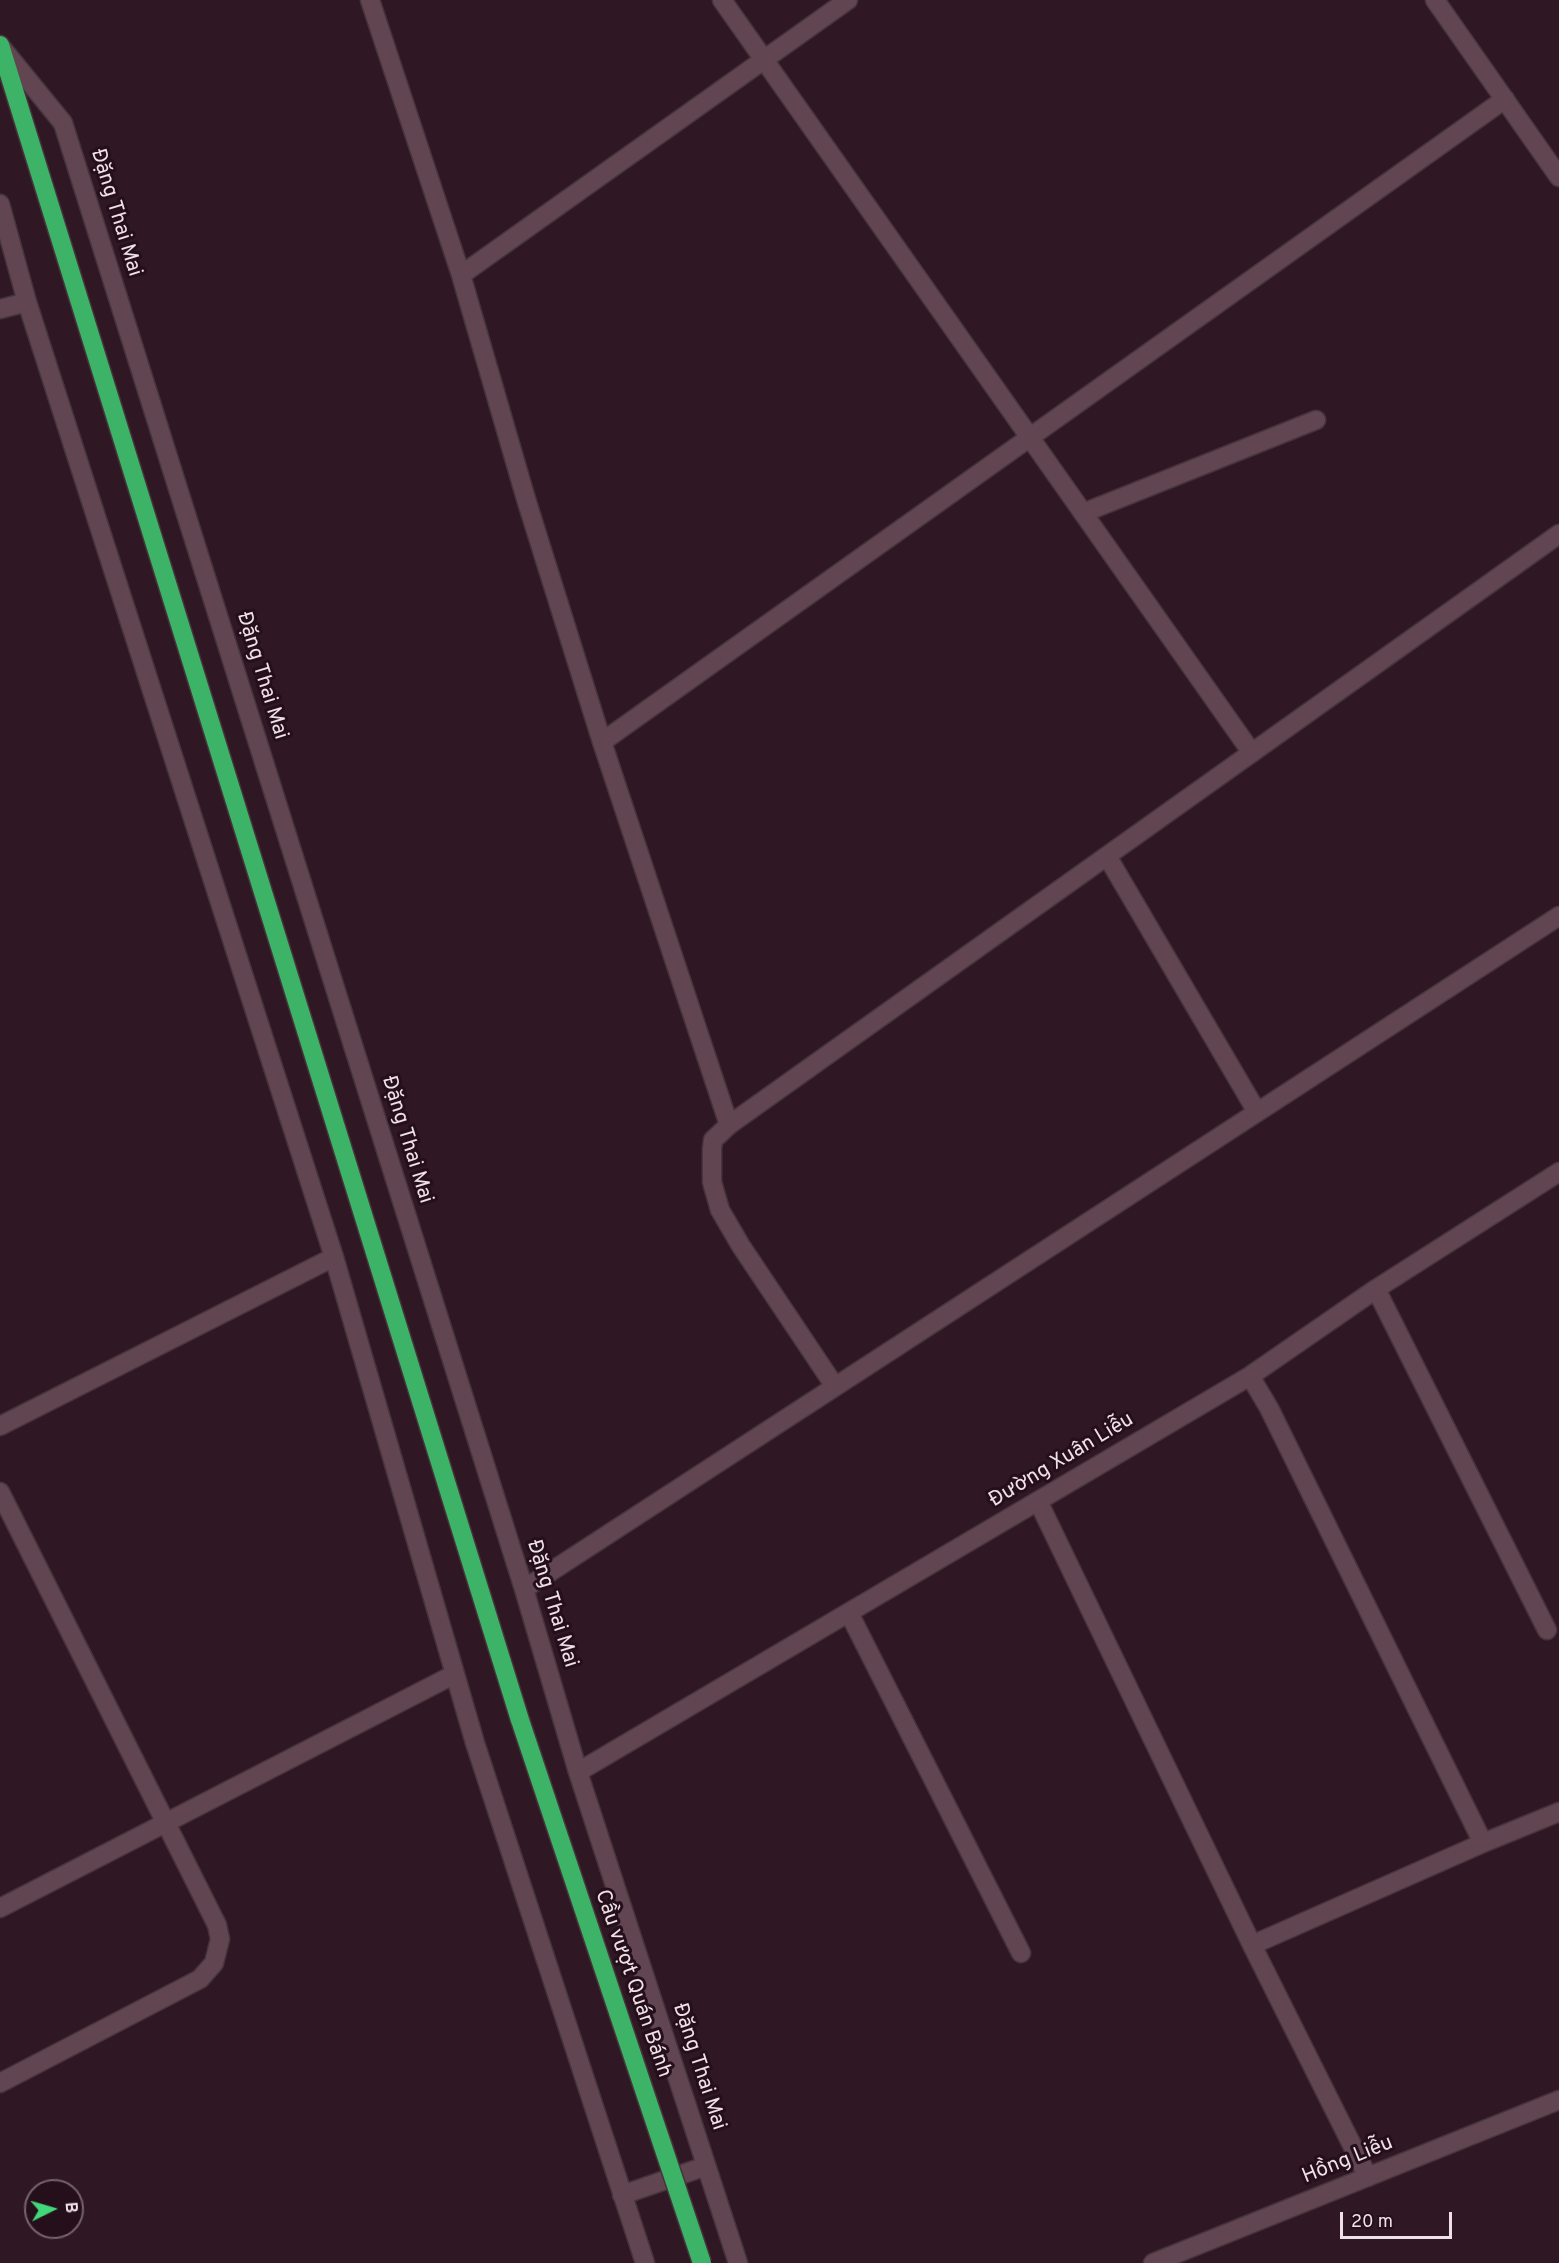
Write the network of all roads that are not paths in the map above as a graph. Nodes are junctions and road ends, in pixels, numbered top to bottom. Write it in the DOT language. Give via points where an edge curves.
graph roads {
  1 [pos="370,0"];
  2 [pos="722,0"];
  3 [pos="848,0"];
  4 [pos="1435,0"];
  5 [pos="0,46"];
  6 [pos="0,52"];
  7 [pos="764,60"];
  8 [pos="1504,99"];
  9 [pos="1559,177"];
  10 [pos="0,204"];
  11 [pos="461,275"];
  12 [pos="27,302"];
  13 [pos="0,309"];
  14 [pos="1316,420"];
  15 [pos="1030,438"];
  16 [pos="1083,513"];
  17 [pos="1559,534"];
  18 [pos="602,742"];
  19 [pos="1252,753"];
  20 [pos="1107,856"];
  21 [pos="1559,916"];
  22 [pos="1257,1112"];
  23 [pos="729,1125"];
  24 [pos="1557,1179"];
  25 [pos="334,1257"];
  26 [pos="1376,1288"];
  27 [pos="1250,1376"];
  28 [pos="834,1385"];
  29 [pos="0,1426"];
  30 [pos="0,1492"];
  31 [pos="1038,1501"];
  32 [pos="524,1589"];
  33 [pos="849,1612"];
  34 [pos="1547,1630"];
  35 [pos="455,1674"];
  36 [pos="578,1772"];
  37 [pos="1559,1812"];
  38 [pos="165,1822"];
  39 [pos="1483,1843"];
  40 [pos="0,1908"];
  41 [pos="1252,1945"];
  42 [pos="1021,1953"];
  43 [pos="0,2083"];
  44 [pos="1559,2100"];
  45 [pos="706,2166"];
  46 [pos="1368,2177"];
  47 [pos="622,2195"];
  48 [pos="645,2263"];
  49 [pos="702,2263"];
  50 [pos="738,2263"];
  51 [pos="1153,2263"];
  1 -- 11 [label="street"];
  2 -- 7 [label="street"];
  3 -- 7 [label="street"];
  4 -- 8 [label="street"];
  5 -- 6 [label="street"];
  5 -- 32 [label="street, Đặng Thai Mai" via="63,123"];
  5 -- 49 [label="highway, Cầu vượt Quán Bánh, bridge" via="520,1720"];
  7 -- 11 [label="street"];
  7 -- 15 [label="street"];
  8 -- 9 [label="street"];
  8 -- 15 [label="street"];
  10 -- 12 [label="street"];
  11 -- 18 [label="street"];
  12 -- 13 [label="street"];
  12 -- 25 [label="street"];
  14 -- 16 [label="street"];
  15 -- 16 [label="street"];
  15 -- 18 [label="street"];
  16 -- 19 [label="street"];
  17 -- 19 [label="street"];
  18 -- 23 [label="street"];
  19 -- 20 [label="street"];
  20 -- 22 [label="street"];
  20 -- 23 [label="street"];
  21 -- 22 [label="street"];
  22 -- 28 [label="street"];
  23 -- 28 [label="street" via="713,1140 711,1149 712,1182 720,1210"];
  24 -- 26 [label="street, Đường Xuân Liễu"];
  25 -- 29 [label="street"];
  25 -- 35 [label="street"];
  26 -- 27 [label="street, Đường Xuân Liễu"];
  26 -- 34 [label="street"];
  27 -- 31 [label="street, Đường Xuân Liễu"];
  27 -- 39 [label="street"];
  28 -- 32 [label="street"];
  30 -- 38 [label="street"];
  31 -- 33 [label="street, Đường Xuân Liễu"];
  31 -- 41 [label="street"];
  32 -- 36 [label="street, Đặng Thai Mai"];
  33 -- 36 [label="street, Đường Xuân Liễu"];
  33 -- 42 [label="street"];
  35 -- 38 [label="street"];
  35 -- 47 [label="street"];
  36 -- 45 [label="street, Đặng Thai Mai"];
  37 -- 39 [label="street"];
  38 -- 40 [label="street"];
  38 -- 43 [label="street" via="217,1925 220,1939 214,1963 200,1979"];
  39 -- 41 [label="street"];
  41 -- 46 [label="street"];
  44 -- 46 [label="street, Hồng Liễu"];
  45 -- 47 [label="street"];
  45 -- 50 [label="street, Đặng Thai Mai"];
  46 -- 51 [label="street, Hồng Liễu"];
  47 -- 48 [label="street"];
}
